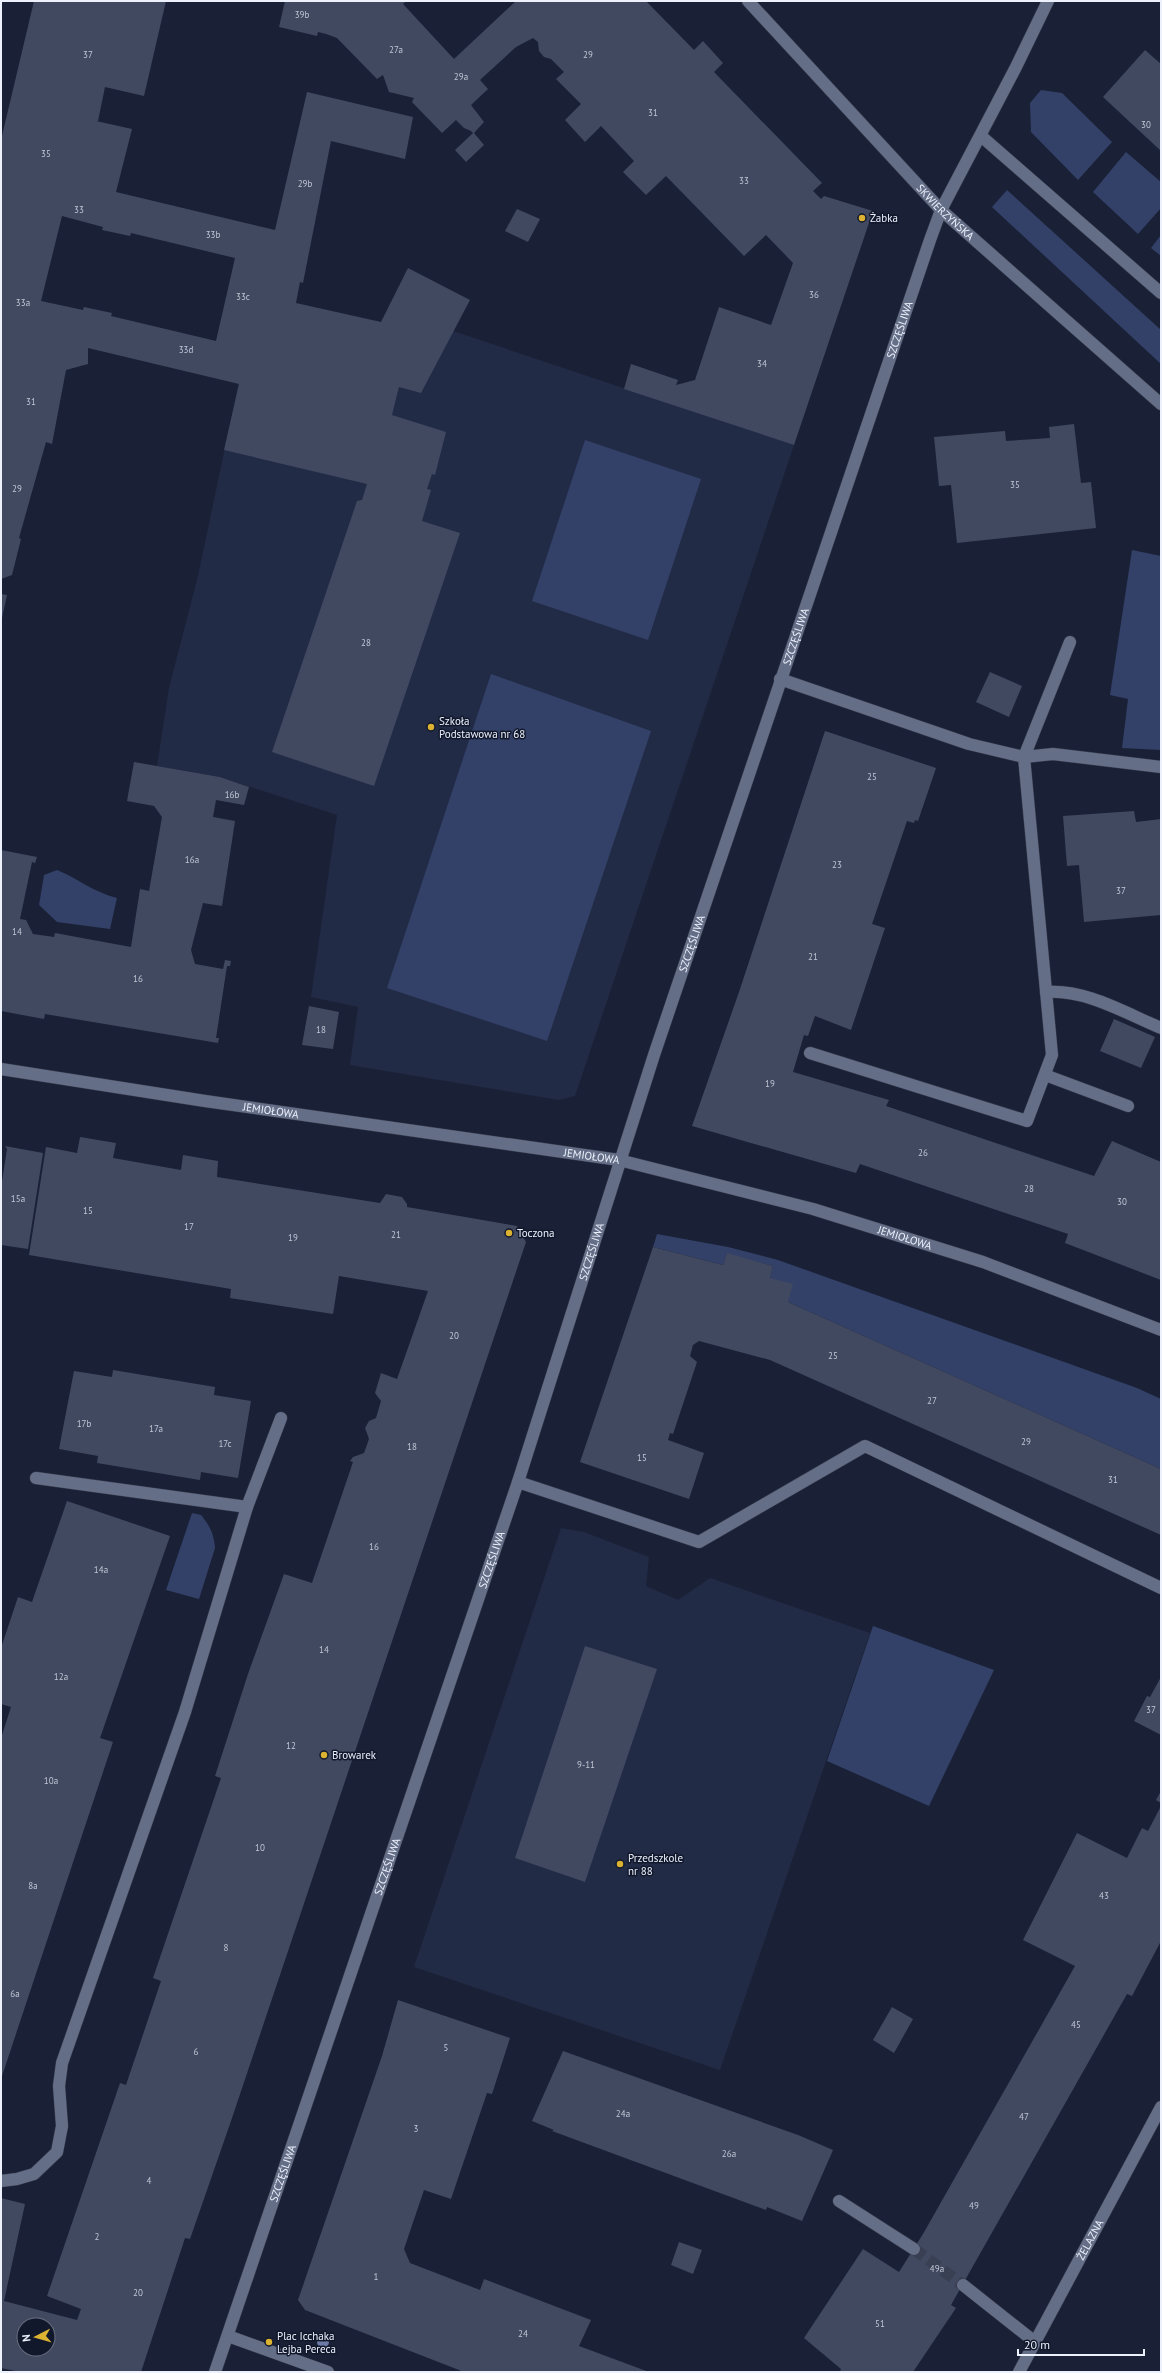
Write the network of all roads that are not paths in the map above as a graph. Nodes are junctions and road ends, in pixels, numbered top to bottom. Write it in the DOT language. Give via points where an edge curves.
graph roads {
  1 [pos="748,1"];
  2 [pos="1048,1"];
  3 [pos="981,136"];
  4 [pos="941,210"];
  5 [pos="1161,293"];
  6 [pos="1161,404"];
  7 [pos="1070,642"];
  8 [pos="780,679"];
  9 [pos="1024,757"];
  10 [pos="1161,768"];
  11 [pos="1046,992"];
  12 [pos="1161,1028"];
  13 [pos="810,1052"];
  14 [pos="1,1069"];
  15 [pos="1045,1075"];
  16 [pos="1128,1106"];
  17 [pos="619,1160"];
  18 [pos="1161,1330"];
  19 [pos="281,1418"];
  20 [pos="36,1478"];
  21 [pos="518,1482"];
  22 [pos="247,1507"];
  23 [pos="1161,1588"];
  24 [pos="1161,2107"];
  25 [pos="1,2181"];
  26 [pos="839,2202"];
  27 [pos="914,2249"];
  28 [pos="963,2286"];
  29 [pos="228,2336"];
  30 [pos="1035,2342"];
  31 [pos="215,2372"];
  32 [pos="328,2372"];
  33 [pos="1019,2372"];
  1 -- 4 [label="street, SKWIERZYŃSKA"];
  2 -- 3 [label="street, SZCZĘŚLIWA"];
  3 -- 4 [label="street, SZCZĘŚLIWA"];
  3 -- 5 [label="street"];
  4 -- 6 [label="street, SKWIERZYŃSKA"];
  4 -- 8 [label="street, SZCZĘŚLIWA"];
  7 -- 9 [label="street"];
  8 -- 9 [label="street" via="969,744"];
  8 -- 17 [label="street, SZCZĘŚLIWA"];
  9 -- 10 [label="street" via="1053,754"];
  9 -- 11 [label="street"];
  11 -- 12 [label="street" via="1063,991 1092,998"];
  11 -- 15 [label="street" via="1052,1054"];
  13 -- 15 [label="street" via="1027,1121"];
  14 -- 17 [label="street, JEMIOŁOWA"];
  15 -- 16 [label="street"];
  17 -- 18 [label="street, JEMIOŁOWA" via="813,1209 983,1262"];
  17 -- 21 [label="street, SZCZĘŚLIWA"];
  19 -- 22 [label="street"];
  20 -- 22 [label="street"];
  21 -- 23 [label="street" via="699,1542 864,1446"];
  21 -- 29 [label="street, SZCZĘŚLIWA"];
  22 -- 25 [label="street" via="185,1712 62,2063 62,2126 57,2152 34,2174"];
  24 -- 30 [label="street, ŻELAZNA"];
  26 -- 27 [label="street"];
  28 -- 30 [label="street"];
  29 -- 31 [label="street, SZCZĘŚLIWA"];
  29 -- 32 [label="street"];
  30 -- 33 [label="street, ŻELAZNA"];
}
